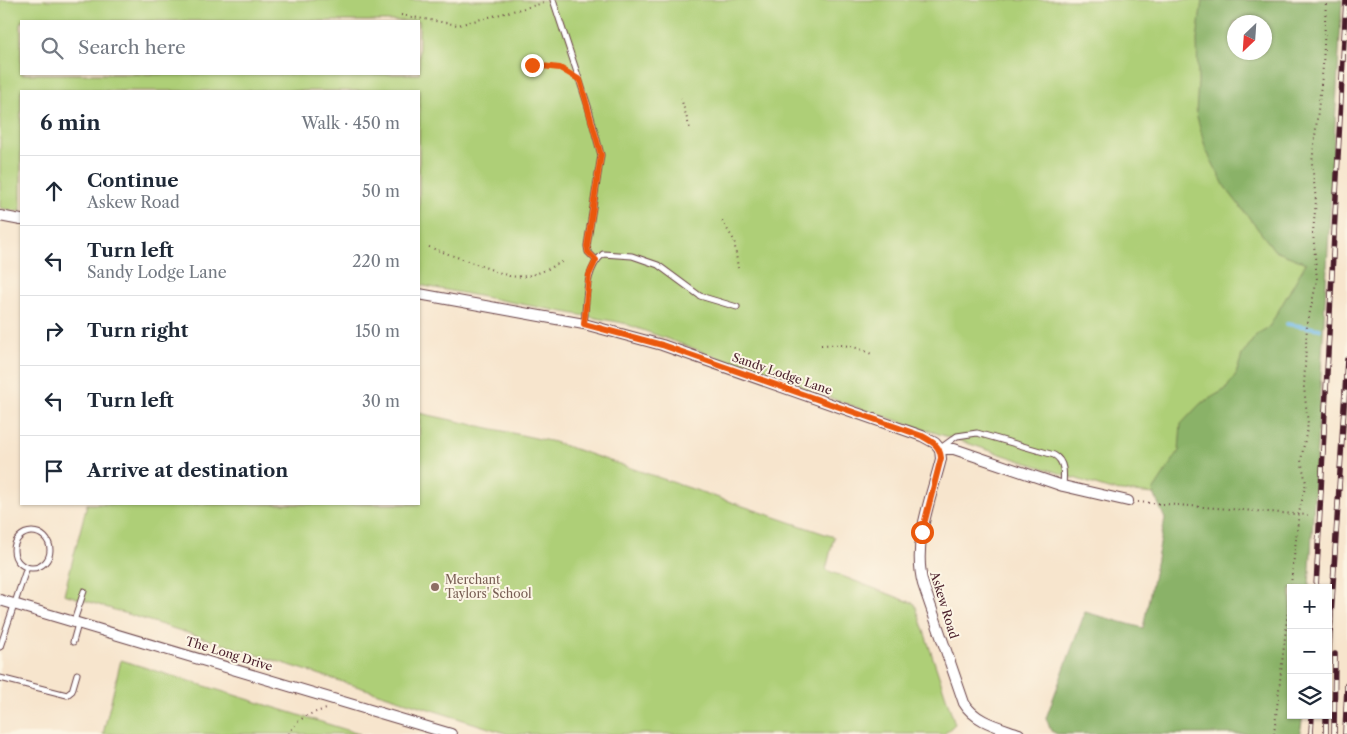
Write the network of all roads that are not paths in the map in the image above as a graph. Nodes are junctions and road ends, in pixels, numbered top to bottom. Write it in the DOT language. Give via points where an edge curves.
graph roads {
  1 [pos="553,0"];
  2 [pos="0,216"];
  3 [pos="20,220"];
  4 [pos="596,260"];
  5 [pos="420,294"];
  6 [pos="737,307"];
  7 [pos="584,324"];
  8 [pos="940,449"];
  9 [pos="1063,486"];
  10 [pos="1130,502"];
  11 [pos="27,567"];
  12 [pos="84,591"];
  13 [pos="0,600"];
  14 [pos="15,605"];
  15 [pos="76,622"];
  16 [pos="73,642"];
  17 [pos="0,647"];
  18 [pos="76,674"];
  19 [pos="0,678"];
  20 [pos="451,734"];
  21 [pos="1019,734"];
  1 -- 4 [label="lane" via="601,155 587,246"];
  2 -- 3 [label="street"];
  4 -- 6 [label="lane" via="603,254 648,261 677,277 700,296"];
  4 -- 7 [label="lane" via="589,275"];
  5 -- 7 [label="street, Sandy Lodge Lane"];
  7 -- 8 [label="street, Sandy Lodge Lane" via="662,345 922,436"];
  8 -- 9 [label="street, Sandy Lodge Lane" via="961,451"];
  8 -- 9 [label="lane" via="957,436 977,433 1054,455 1061,462"];
  8 -- 21 [label="street, Askew Road" via="941,458 919,546 923,584 964,704 981,719"];
  9 -- 10 [label="street, Sandy Lodge Lane"];
  11 -- 11 [label="lane" via="43,564 49,555 48,543 36,533 24,534 15,549 18,560"];
  11 -- 14 [label="lane"];
  12 -- 15 [label="lane"];
  13 -- 14 [label="street, The Long Drive"];
  14 -- 15 [label="street, The Long Drive"];
  14 -- 17 [label="lane"];
  15 -- 16 [label="lane"];
  15 -- 20 [label="street, The Long Drive"];
  18 -- 19 [label="lane" via="72,691 67,695"];
}
